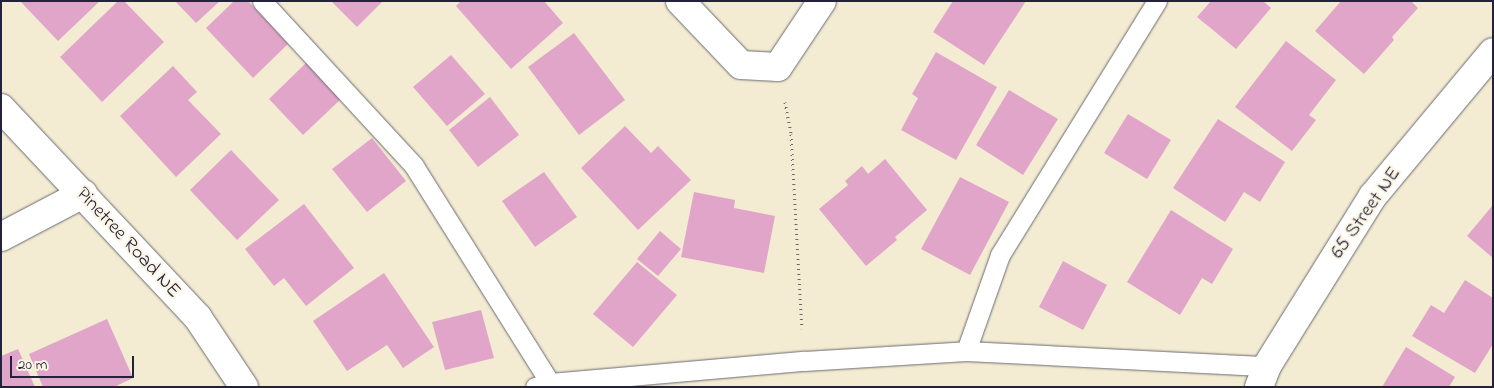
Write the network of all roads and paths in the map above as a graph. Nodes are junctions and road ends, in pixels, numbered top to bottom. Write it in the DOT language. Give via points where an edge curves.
graph roads {
  1 [pos="262,1"];
  2 [pos="680,1"];
  3 [pos="822,1"];
  4 [pos="1157,1"];
  5 [pos="1493,52"];
  6 [pos="778,67"];
  7 [pos="1,108"];
  8 [pos="83,194"];
  9 [pos="1,237"];
  10 [pos="966,351"];
  11 [pos="804,361"];
  12 [pos="1263,376"];
  13 [pos="543,385"];
  14 [pos="244,387"];
  1 -- 13 [label="lane" via="414,166"];
  2 -- 6 [label="street" via="741,65"];
  3 -- 6 [label="street"];
  4 -- 10 [label="lane" via="1000,255"];
  5 -- 12 [label="street, 65 Street NE" via="1373,196"];
  6 -- 11 [label="path" via="791,134"];
  7 -- 8 [label="street, Pinetree Road NE"];
  8 -- 9 [label="street"];
  8 -- 14 [label="street, Pinetree Road NE" via="198,318"];
  10 -- 11 [label="lane"];
  10 -- 12 [label="lane"];
  11 -- 13 [label="lane"];
}
